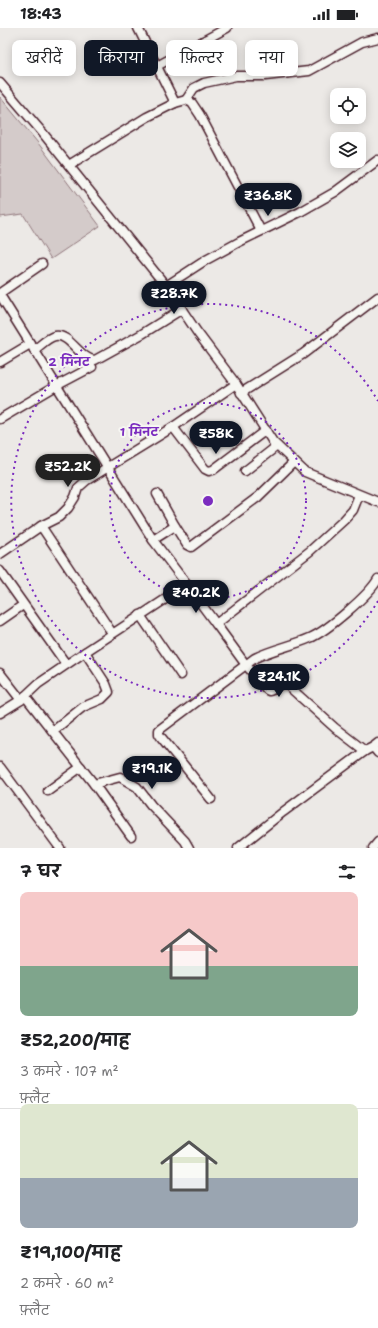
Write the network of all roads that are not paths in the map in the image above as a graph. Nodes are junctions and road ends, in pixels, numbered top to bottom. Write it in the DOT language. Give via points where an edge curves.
graph roads {
  1 [pos="138,28"];
  2 [pos="227,28"];
  3 [pos="378,38"];
  4 [pos="144,40"];
  5 [pos="158,65"];
  6 [pos="158,70"];
  7 [pos="0,83"];
  8 [pos="186,100"];
  9 [pos="175,103"];
  10 [pos="378,160"];
  11 [pos="69,165"];
  12 [pos="261,231"];
  13 [pos="42,264"];
  14 [pos="166,286"];
  15 [pos="378,297"];
  16 [pos="1,299"];
  17 [pos="182,309"];
  18 [pos="32,347"];
  19 [pos="0,362"];
  20 [pos="92,367"];
  21 [pos="236,384"];
  22 [pos="56,386"];
  23 [pos="241,393"];
  24 [pos="0,419"];
  25 [pos="173,427"];
  26 [pos="266,430"];
  27 [pos="277,446"];
  28 [pos="294,462"];
  29 [pos="108,467"];
  30 [pos="245,471"];
  31 [pos="157,494"];
  32 [pos="359,495"];
  33 [pos="378,502"];
  34 [pos="41,526"];
  35 [pos="175,526"];
  36 [pos="153,540"];
  37 [pos="0,554"];
  38 [pos="0,571"];
  39 [pos="378,579"];
  40 [pos="187,585"];
  41 [pos="23,605"];
  42 [pos="140,615"];
  43 [pos="0,621"];
  44 [pos="216,624"];
  45 [pos="112,633"];
  46 [pos="85,652"];
  47 [pos="66,664"];
  48 [pos="246,665"];
  49 [pos="0,673"];
  50 [pos="181,675"];
  51 [pos="23,698"];
  52 [pos="0,713"];
  53 [pos="53,732"];
  54 [pos="376,747"];
  55 [pos="365,751"];
  56 [pos="0,766"];
  57 [pos="81,767"];
  58 [pos="94,784"];
  59 [pos="48,791"];
  60 [pos="211,799"];
  61 [pos="131,836"];
  62 [pos="378,842"];
  63 [pos="243,847"];
  64 [pos="60,848"];
  65 [pos="189,848"];
  66 [pos="373,848"];
  1 -- 4 [label="street"];
  2 -- 5 [label="street"];
  3 -- 8 [label="street" via="362,42 309,72 236,76 204,83 194,88"];
  6 -- 9 [label="street"];
  7 -- 11 [label="street"];
  8 -- 9 [label="street"];
  8 -- 12 [label="street" via="192,103 200,115"];
  9 -- 11 [label="street" via="147,117"];
  10 -- 12 [label="street" via="336,192"];
  11 -- 14 [label="street"];
  12 -- 14 [label="street" via="206,260"];
  13 -- 16 [label="street"];
  14 -- 17 [label="street"];
  15 -- 23 [label="street" via="303,354"];
  16 -- 18 [label="street"];
  17 -- 18 [label="street" via="95,360 88,359 64,337 57,335"];
  17 -- 21 [label="street"];
  18 -- 19 [label="street"];
  18 -- 22 [label="street"];
  20 -- 22 [label="street"];
  21 -- 23 [label="street"];
  21 -- 25 [label="street"];
  22 -- 24 [label="street"];
  22 -- 29 [label="street"];
  23 -- 26 [label="street"];
  25 -- 26 [label="street" via="209,472"];
  25 -- 29 [label="street"];
  26 -- 27 [label="street"];
  27 -- 28 [label="street"];
  27 -- 30 [label="street"];
  28 -- 32 [label="street" via="305,472"];
  28 -- 35 [label="street" via="258,497 193,546 187,545"];
  29 -- 34 [label="street" via="78,488 76,497 59,517"];
  29 -- 36 [label="street"];
  31 -- 35 [label="street"];
  32 -- 33 [label="street"];
  32 -- 44 [label="street" via="353,510 338,526"];
  34 -- 37 [label="street"];
  34 -- 45 [label="street"];
  35 -- 36 [label="street"];
  36 -- 40 [label="street"];
  38 -- 41 [label="street"];
  39 -- 48 [label="street" via="371,589 319,634 267,652"];
  40 -- 42 [label="street"];
  40 -- 44 [label="street"];
  41 -- 43 [label="street"];
  41 -- 47 [label="street"];
  42 -- 45 [label="street"];
  42 -- 50 [label="street"];
  44 -- 48 [label="street"];
  45 -- 46 [label="street"];
  46 -- 47 [label="street"];
  46 -- 53 [label="street" via="109,692 102,699 83,707"];
  47 -- 51 [label="street"];
  48 -- 55 [label="street" via="269,691 280,684 286,684"];
  48 -- 60 [label="street" via="159,730 161,738"];
  49 -- 51 [label="street"];
  51 -- 52 [label="street"];
  51 -- 53 [label="street"];
  53 -- 57 [label="street"];
  54 -- 55 [label="street"];
  55 -- 63 [label="street" via="283,812"];
  56 -- 64 [label="street"];
  57 -- 58 [label="street"];
  57 -- 59 [label="street"];
  58 -- 61 [label="street"];
  58 -- 65 [label="street" via="120,777 133,783"];
  62 -- 66 [label="street"];
}
